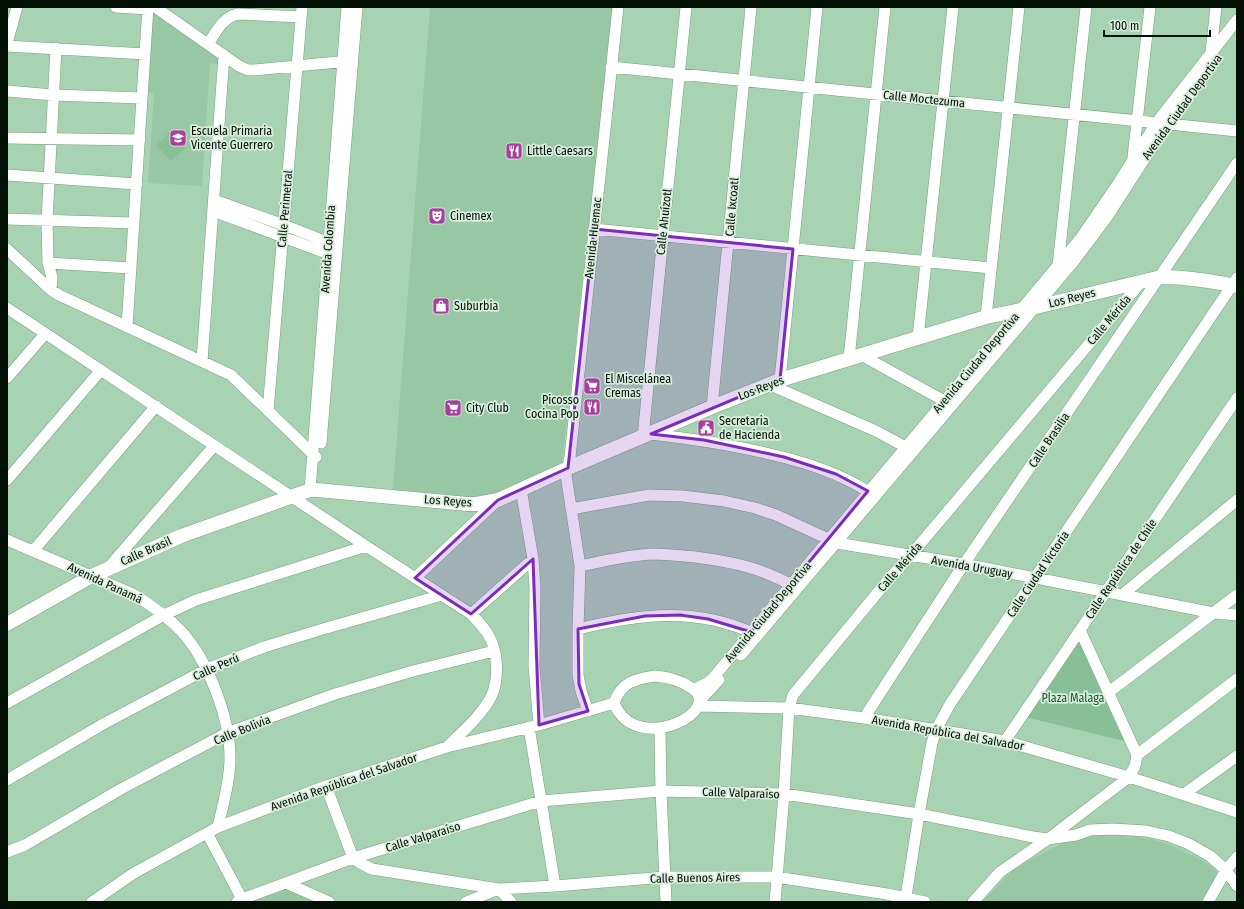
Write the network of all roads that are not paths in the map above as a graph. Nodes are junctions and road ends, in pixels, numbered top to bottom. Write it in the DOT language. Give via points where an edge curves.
graph roads {
  1 [pos="16,7"];
  2 [pos="116,7"];
  3 [pos="347,7"];
  4 [pos="357,7"];
  5 [pos="618,7"];
  6 [pos="686,7"];
  7 [pos="751,7"];
  8 [pos="817,7"];
  9 [pos="885,7"];
  10 [pos="953,7"];
  11 [pos="1019,7"];
  12 [pos="1086,7"];
  13 [pos="1150,7"];
  14 [pos="1216,7"];
  15 [pos="151,8"];
  16 [pos="302,12"];
  17 [pos="1237,20"];
  18 [pos="1237,32"];
  19 [pos="7,43"];
  20 [pos="208,44"];
  21 [pos="7,46"];
  22 [pos="56,48"];
  23 [pos="1211,52"];
  24 [pos="145,54"];
  25 [pos="224,55"];
  26 [pos="347,61"];
  27 [pos="297,67"];
  28 [pos="611,67"];
  29 [pos="679,74"];
  30 [pos="743,80"];
  31 [pos="809,87"];
  32 [pos="7,91"];
  33 [pos="876,94"];
  34 [pos="53,95"];
  35 [pos="142,98"];
  36 [pos="943,101"];
  37 [pos="1008,107"];
  38 [pos="1074,114"];
  39 [pos="1137,120"];
  40 [pos="1162,123"];
  41 [pos="1237,131"];
  42 [pos="7,138"];
  43 [pos="51,139"];
  44 [pos="140,140"];
  45 [pos="1133,161"];
  46 [pos="1237,163"];
  47 [pos="7,175"];
  48 [pos="49,178"];
  49 [pos="137,184"];
  50 [pos="214,200"];
  51 [pos="213,211"];
  52 [pos="7,219"];
  53 [pos="47,221"];
  54 [pos="134,224"];
  55 [pos="284,225"];
  56 [pos="594,229"];
  57 [pos="283,236"];
  58 [pos="663,236"];
  59 [pos="728,242"];
  60 [pos="7,249"];
  61 [pos="793,249"];
  62 [pos="333,250"];
  63 [pos="859,255"];
  64 [pos="926,262"];
  65 [pos="48,263"];
  66 [pos="1058,266"];
  67 [pos="131,268"];
  68 [pos="991,268"];
  69 [pos="1161,277"];
  70 [pos="1142,281"];
  71 [pos="1235,283"];
  72 [pos="51,290"];
  73 [pos="1036,307"];
  74 [pos="7,308"];
  75 [pos="1020,310"];
  76 [pos="986,317"];
  77 [pos="127,327"];
  78 [pos="44,334"];
  79 [pos="918,338"];
  80 [pos="855,357"];
  81 [pos="202,361"];
  82 [pos="101,370"];
  83 [pos="7,378"];
  84 [pos="774,382"];
  85 [pos="1237,398"];
  86 [pos="948,403"];
  87 [pos="156,406"];
  88 [pos="712,407"];
  89 [pos="268,411"];
  90 [pos="647,435"];
  91 [pos="214,446"];
  92 [pos="909,449"];
  93 [pos="316,457"];
  94 [pos="568,468"];
  95 [pos="7,480"];
  96 [pos="521,489"];
  97 [pos="313,490"];
  98 [pos="872,494"];
  99 [pos="294,497"];
  100 [pos="498,500"];
  101 [pos="1237,500"];
  102 [pos="571,509"];
  103 [pos="832,542"];
  104 [pos="10,544"];
  105 [pos="366,546"];
  106 [pos="33,552"];
  107 [pos="910,556"];
  108 [pos="533,559"];
  109 [pos="964,564"];
  110 [pos="580,566"];
  111 [pos="108,568"];
  112 [pos="92,576"];
  113 [pos="415,578"];
  114 [pos="1035,578"];
  115 [pos="795,586"];
  116 [pos="1106,591"];
  117 [pos="442,595"];
  118 [pos="1122,595"];
  119 [pos="1237,595"];
  120 [pos="1214,613"];
  121 [pos="471,614"];
  122 [pos="164,615"];
  123 [pos="1237,615"];
  124 [pos="7,624"];
  125 [pos="578,629"];
  126 [pos="1080,630"];
  127 [pos="755,634"];
  128 [pos="494,651"];
  129 [pos="207,669"];
  130 [pos="1237,679"];
  131 [pos="694,689"];
  132 [pos="1109,692"];
  133 [pos="7,703"];
  134 [pos="614,703"];
  135 [pos="700,703"];
  136 [pos="789,708"];
  137 [pos="588,711"];
  138 [pos="864,718"];
  139 [pos="534,726"];
  140 [pos="660,729"];
  141 [pos="936,730"];
  142 [pos="227,734"];
  143 [pos="1005,741"];
  144 [pos="446,747"];
  145 [pos="1137,755"];
  146 [pos="1237,756"];
  147 [pos="1129,776"];
  148 [pos="7,780"];
  149 [pos="326,786"];
  150 [pos="661,791"];
  151 [pos="784,794"];
  152 [pos="1184,794"];
  153 [pos="541,801"];
  154 [pos="1237,812"];
  155 [pos="919,814"];
  156 [pos="218,827"];
  157 [pos="207,833"];
  158 [pos="1048,839"];
  159 [pos="7,852"];
  160 [pos="1237,857"];
  161 [pos="353,858"];
  162 [pos="1226,870"];
  163 [pos="666,877"];
  164 [pos="776,877"];
  165 [pos="286,883"];
  166 [pos="555,886"];
  167 [pos="1237,886"];
  168 [pos="499,889"];
  169 [pos="906,897"];
  170 [pos="240,901"];
  171 [pos="92,902"];
  172 [pos="329,902"];
  173 [pos="466,902"];
  174 [pos="511,902"];
  175 [pos="666,902"];
  176 [pos="775,902"];
  177 [pos="925,902"];
  178 [pos="973,902"];
  179 [pos="1208,902"];
  1 -- 19 [label="street"];
  2 -- 15 [label="street"];
  3 -- 26 [label="street, Avenida Colombia"];
  4 -- 26 [label="street, Avenida Colombia"];
  5 -- 28 [label="street, Avenida Huemac"];
  6 -- 29 [label="street, Calle Ahuízotl"];
  7 -- 30 [label="street, Calle Ixcoatl"];
  8 -- 31 [label="street"];
  9 -- 33 [label="street"];
  10 -- 36 [label="street"];
  11 -- 37 [label="street"];
  12 -- 38 [label="street"];
  13 -- 39 [label="street"];
  14 -- 23 [label="street"];
  15 -- 20 [label="street"];
  15 -- 24 [label="street"];
  16 -- 20 [label="street" via="232,15"];
  16 -- 27 [label="street, Calle Perimetral"];
  17 -- 23 [label="street, Avenida Ciudad Deportiva"];
  18 -- 40 [label="street, Avenida Ciudad Deportiva"];
  20 -- 25 [label="street"];
  21 -- 22 [label="street"];
  22 -- 24 [label="street"];
  22 -- 34 [label="street"];
  23 -- 40 [label="street, Avenida Ciudad Deportiva"];
  24 -- 35 [label="street"];
  25 -- 27 [label="street" via="244,68"];
  25 -- 50 [label="street"];
  26 -- 27 [label="street"];
  26 -- 62 [label="street, Avenida Colombia"];
  27 -- 55 [label="street, Calle Perimetral"];
  28 -- 29 [label="street, Calle Moctezuma"];
  28 -- 56 [label="street, Avenida Huemac"];
  29 -- 30 [label="street, Calle Moctezuma"];
  29 -- 58 [label="street, Calle Ahuízotl"];
  30 -- 31 [label="street, Calle Moctezuma"];
  30 -- 59 [label="street, Calle Ixcoatl"];
  31 -- 33 [label="street, Calle Moctezuma"];
  31 -- 61 [label="street"];
  32 -- 34 [label="street"];
  33 -- 36 [label="street, Calle Moctezuma"];
  33 -- 63 [label="street"];
  34 -- 35 [label="street"];
  34 -- 43 [label="street"];
  35 -- 44 [label="street"];
  36 -- 37 [label="street, Calle Moctezuma"];
  36 -- 64 [label="street"];
  37 -- 38 [label="street, Calle Moctezuma"];
  37 -- 68 [label="street"];
  38 -- 39 [label="street, Calle Moctezuma"];
  38 -- 66 [label="street"];
  39 -- 40 [label="street, Calle Moctezuma"];
  39 -- 45 [label="street"];
  40 -- 41 [label="street, Calle Moctezuma"];
  40 -- 45 [label="street, Avenida Ciudad Deportiva"];
  40 -- 73 [label="street, Avenida Ciudad Deportiva" via="1107,217"];
  42 -- 43 [label="street"];
  43 -- 44 [label="street"];
  43 -- 48 [label="street"];
  44 -- 49 [label="street"];
  45 -- 66 [label="street, Avenida Ciudad Deportiva" via="1094,220"];
  46 -- 69 [label="street, Calle Brasilia"];
  47 -- 48 [label="street"];
  48 -- 49 [label="street"];
  48 -- 53 [label="street"];
  49 -- 54 [label="street"];
  50 -- 51 [label="street"];
  50 -- 55 [label="street"];
  51 -- 57 [label="street"];
  51 -- 81 [label="street"];
  52 -- 53 [label="street"];
  53 -- 54 [label="street"];
  53 -- 65 [label="street"];
  54 -- 67 [label="street"];
  55 -- 57 [label="street, Calle Perimetral"];
  55 -- 62 [label="street"];
  56 -- 58 [label="street"];
  56 -- 94 [label="street, Avenida Huemac"];
  57 -- 62 [label="street"];
  57 -- 89 [label="street, Calle Perimetral"];
  58 -- 59 [label="street"];
  58 -- 90 [label="street, Calle Ahuízotl"];
  59 -- 61 [label="street"];
  59 -- 88 [label="street, Calle Ixcoatl"];
  60 -- 72 [label="street"];
  61 -- 63 [label="street"];
  61 -- 84 [label="street"];
  62 -- 93 [label="street, Avenida Colombia"];
  63 -- 64 [label="street"];
  63 -- 80 [label="street"];
  64 -- 68 [label="street"];
  64 -- 79 [label="street"];
  65 -- 67 [label="street"];
  65 -- 72 [label="street" via="52,277"];
  66 -- 75 [label="street, Avenida Ciudad Deportiva"];
  67 -- 77 [label="street"];
  68 -- 76 [label="street"];
  69 -- 70 [label="main road, Los Reyes"];
  69 -- 71 [label="main road, Los Reyes"];
  69 -- 109 [label="street, Calle Brasilia"];
  70 -- 73 [label="main road, Los Reyes"];
  70 -- 107 [label="street, Calle Mérida"];
  71 -- 114 [label="street, Calle Ciudad Victoria"];
  72 -- 77 [label="street"];
  73 -- 75 [label="main road, Los Reyes"];
  73 -- 86 [label="street, Avenida Ciudad Deportiva"];
  74 -- 78 [label="street"];
  75 -- 76 [label="main road, Los Reyes"];
  75 -- 86 [label="street, Avenida Ciudad Deportiva"];
  76 -- 79 [label="main road, Los Reyes"];
  77 -- 81 [label="street"];
  78 -- 82 [label="street"];
  78 -- 83 [label="street"];
  79 -- 80 [label="main road, Los Reyes"];
  80 -- 84 [label="main road, Los Reyes"];
  80 -- 86 [label="street"];
  81 -- 89 [label="street" via="237,380"];
  82 -- 87 [label="street"];
  82 -- 95 [label="street"];
  84 -- 88 [label="main road, Los Reyes"];
  84 -- 92 [label="street"];
  85 -- 116 [label="street, Calle República de Chile"];
  86 -- 92 [label="street, Avenida Ciudad Deportiva"];
  87 -- 91 [label="street"];
  87 -- 106 [label="street"];
  88 -- 90 [label="main road, Los Reyes"];
  89 -- 93 [label="street"];
  90 -- 94 [label="main road, Los Reyes"];
  90 -- 98 [label="street" via="704,440 751,448 836,474"];
  91 -- 99 [label="street"];
  91 -- 111 [label="street"];
  92 -- 98 [label="street, Avenida Ciudad Deportiva"];
  93 -- 97 [label="street, Avenida Colombia"];
  94 -- 96 [label="main road, Los Reyes"];
  94 -- 102 [label="street, Avenida Huemac" via="566,475"];
  96 -- 100 [label="main road, Los Reyes"];
  96 -- 108 [label="street"];
  97 -- 99 [label="main road, Los Reyes"];
  97 -- 100 [label="main road, Los Reyes" via="467,504"];
  98 -- 103 [label="street, Avenida Ciudad Deportiva"];
  99 -- 105 [label="street"];
  99 -- 111 [label="main road, Calle Brasil" via="181,536"];
  100 -- 113 [label="street"];
  101 -- 118 [label="street"];
  102 -- 103 [label="street, Avenida Uruguay" via="649,495 724,501 755,508 788,520"];
  102 -- 110 [label="street, Avenida Huemac"];
  103 -- 107 [label="street, Avenida Uruguay"];
  103 -- 115 [label="street, Avenida Ciudad Deportiva"];
  104 -- 106 [label="street, Avenida Panamá"];
  105 -- 113 [label="street"];
  105 -- 122 [label="street" via="201,598"];
  106 -- 112 [label="street, Avenida Panamá"];
  107 -- 109 [label="street, Avenida Uruguay"];
  107 -- 136 [label="street, Calle Mérida" via="797,689"];
  108 -- 121 [label="street"];
  108 -- 139 [label="street"];
  109 -- 114 [label="street, Avenida Uruguay"];
  109 -- 138 [label="street, Calle Brasilia"];
  110 -- 115 [label="street" via="627,557 676,555 739,564"];
  110 -- 125 [label="street, Avenida Huemac"];
  111 -- 112 [label="main road, Calle Brasil"];
  112 -- 122 [label="street, Avenida Panamá" via="133,594"];
  112 -- 124 [label="main road, Calle Brasil"];
  113 -- 117 [label="street"];
  114 -- 116 [label="street, Avenida Uruguay"];
  114 -- 141 [label="street, Calle Ciudad Victoria" via="950,704"];
  115 -- 127 [label="street, Avenida Ciudad Deportiva"];
  116 -- 118 [label="street, Avenida Uruguay"];
  116 -- 126 [label="street, Calle República de Chile"];
  117 -- 121 [label="street"];
  117 -- 129 [label="street, Calle Perú" via="264,647"];
  118 -- 120 [label="street, Avenida Uruguay"];
  119 -- 120 [label="street"];
  120 -- 123 [label="street, Avenida Uruguay"];
  120 -- 132 [label="street"];
  121 -- 128 [label="street" via="491,639"];
  122 -- 129 [label="street, Avenida Panamá" via="182,632"];
  122 -- 133 [label="street"];
  125 -- 127 [label="street" via="645,616 680,615 708,618"];
  125 -- 137 [label="street, Avenida Huemac" via="579,684"];
  126 -- 132 [label="street"];
  126 -- 143 [label="street, Calle República de Chile"];
  127 -- 131 [label="street, Avenida Ciudad Deportiva" via="713,678"];
  127 -- 135 [label="street, Avenida Ciudad Deportiva"];
  128 -- 142 [label="street, Calle Bolivia" via="335,694"];
  128 -- 144 [label="street" via="496,683 492,696 483,709"];
  129 -- 142 [label="street, Avenida Panamá" via="218,695"];
  129 -- 148 [label="street, Calle Perú" via="105,723"];
  130 -- 145 [label="street"];
  131 -- 134 [label="street" via="680,680 667,677 641,678 622,687"];
  131 -- 135 [label="street"];
  132 -- 145 [label="street"];
  134 -- 137 [label="street, Avenida República del Salvador"];
  134 -- 140 [label="street" via="624,718 635,724"];
  135 -- 136 [label="street, Avenida República del Salvador"];
  135 -- 140 [label="street" via="696,710 677,724"];
  136 -- 138 [label="street, Avenida República del Salvador"];
  136 -- 151 [label="street, Calle Mérida"];
  137 -- 139 [label="street, Avenida República del Salvador"];
  138 -- 141 [label="street, Avenida República del Salvador"];
  139 -- 144 [label="street, Avenida República del Salvador"];
  139 -- 153 [label="street"];
  140 -- 150 [label="street"];
  141 -- 143 [label="street, Avenida República del Salvador"];
  141 -- 155 [label="street, Calle Ciudad Victoria"];
  142 -- 156 [label="street, Avenida Panamá" via="230,757 228,778"];
  142 -- 159 [label="street, Calle Bolivia" via="121,789 25,845"];
  143 -- 147 [label="street, Avenida República del Salvador"];
  144 -- 149 [label="street, Avenida República del Salvador"];
  145 -- 147 [label="street" via="1136,766"];
  146 -- 152 [label="street"];
  147 -- 152 [label="street, Avenida República del Salvador"];
  147 -- 158 [label="street"];
  149 -- 156 [label="street, Avenida República del Salvador"];
  149 -- 161 [label="street"];
  150 -- 151 [label="street, Calle Valparaíso"];
  150 -- 153 [label="street, Calle Valparaíso"];
  150 -- 163 [label="street"];
  151 -- 155 [label="street, Calle Valparaíso"];
  151 -- 164 [label="street, Calle Mérida"];
  152 -- 154 [label="street, Avenida República del Salvador"];
  153 -- 161 [label="street, Calle Valparaíso"];
  153 -- 166 [label="street"];
  155 -- 158 [label="street, Calle Valparaíso"];
  155 -- 169 [label="street, Calle Ciudad Victoria"];
  156 -- 157 [label="street, Avenida República del Salvador"];
  157 -- 170 [label="street"];
  157 -- 171 [label="street, Avenida República del Salvador" via="134,873"];
  158 -- 162 [label="street, Calle Valparaíso" via="1090,830 1146,831 1189,844 1210,856"];
  158 -- 178 [label="street" via="1000,872"];
  160 -- 162 [label="street"];
  161 -- 165 [label="street, Calle Valparaíso"];
  161 -- 168 [label="street" via="372,869"];
  162 -- 167 [label="street, Calle Valparaíso"];
  162 -- 179 [label="street"];
  163 -- 164 [label="street, Calle Buenos Aires"];
  163 -- 166 [label="street, Calle Buenos Aires"];
  163 -- 175 [label="street"];
  164 -- 169 [label="street, Calle Buenos Aires"];
  164 -- 176 [label="street, Calle Mérida"];
  165 -- 170 [label="street, Calle Valparaíso"];
  165 -- 172 [label="street"];
  166 -- 168 [label="street, Calle Buenos Aires"];
  168 -- 173 [label="street, Calle Buenos Aires"];
  168 -- 174 [label="street"];
  169 -- 177 [label="street, Calle Buenos Aires"];
}
